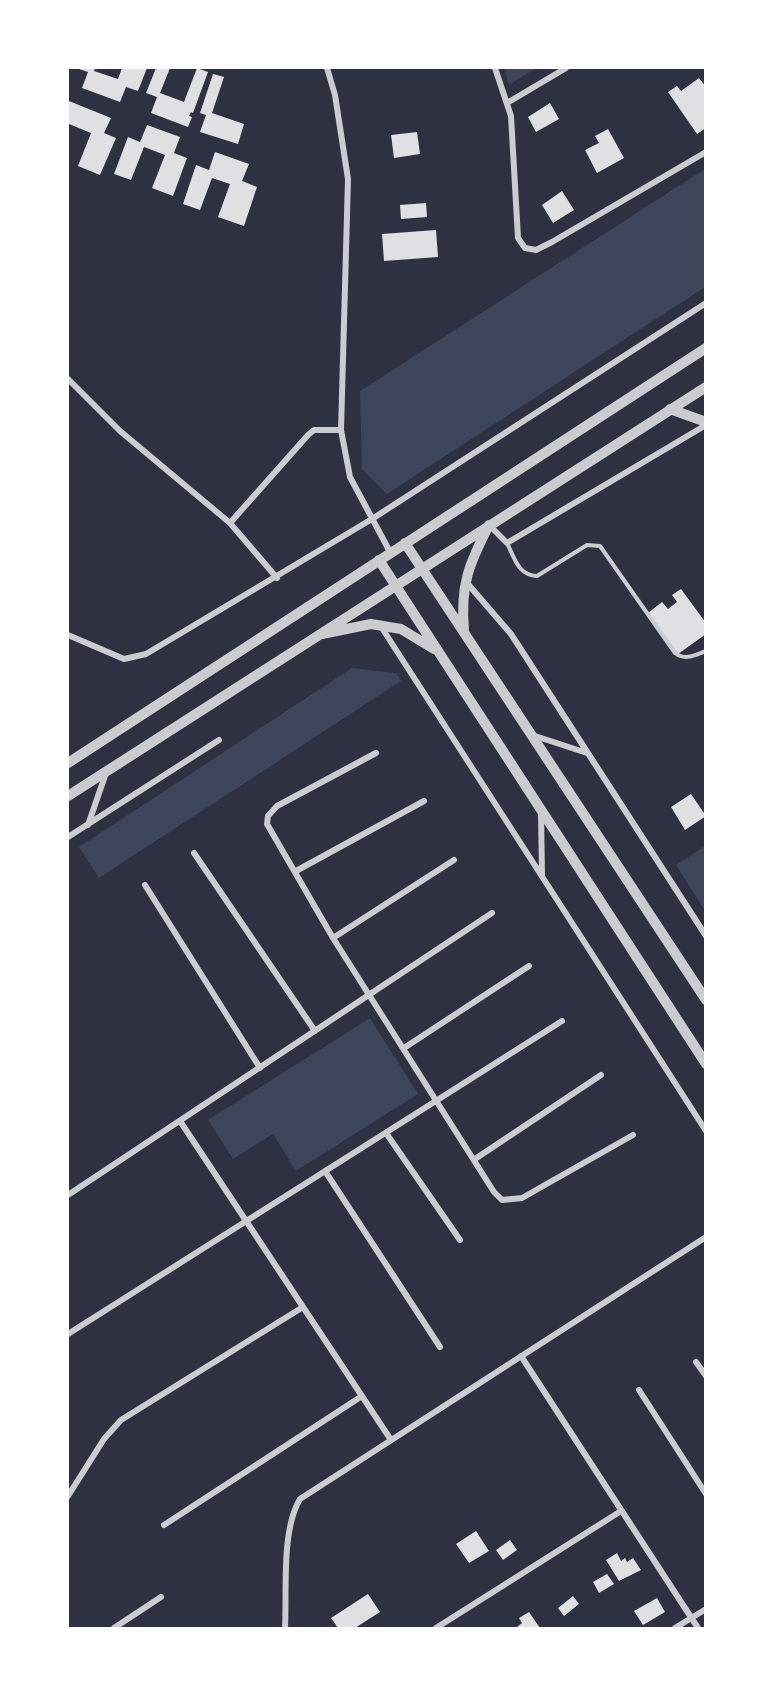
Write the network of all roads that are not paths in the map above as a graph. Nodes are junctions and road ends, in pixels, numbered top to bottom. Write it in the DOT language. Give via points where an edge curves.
graph roads {
  1 [pos="327,68"];
  2 [pos="495,68"];
  3 [pos="566,68"];
  4 [pos="507,103"];
  5 [pos="705,152"];
  6 [pos="705,303"];
  7 [pos="705,348"];
  8 [pos="68,379"];
  9 [pos="705,387"];
  10 [pos="670,409"];
  11 [pos="705,424"];
  12 [pos="342,430"];
  13 [pos="372,519"];
  14 [pos="230,523"];
  15 [pos="489,525"];
  16 [pos="405,543"];
  17 [pos="507,543"];
  18 [pos="390,552"];
  19 [pos="379,560"];
  20 [pos="422,568"];
  21 [pos="277,578"];
  22 [pos="464,580"];
  23 [pos="395,585"];
  24 [pos="380,625"];
  25 [pos="319,634"];
  26 [pos="465,634"];
  27 [pos="68,636"];
  28 [pos="437,650"];
  29 [pos="705,651"];
  30 [pos="531,735"];
  31 [pos="219,740"];
  32 [pos="376,753"];
  33 [pos="587,753"];
  34 [pos="68,763"];
  35 [pos="108,770"];
  36 [pos="68,796"];
  37 [pos="424,801"];
  38 [pos="541,811"];
  39 [pos="88,825"];
  40 [pos="68,837"];
  41 [pos="194,853"];
  42 [pos="454,860"];
  43 [pos="296,871"];
  44 [pos="542,876"];
  45 [pos="145,885"];
  46 [pos="492,913"];
  47 [pos="705,936"];
  48 [pos="333,938"];
  49 [pos="529,966"];
  50 [pos="370,995"];
  51 [pos="705,1000"];
  52 [pos="562,1021"];
  53 [pos="315,1031"];
  54 [pos="404,1048"];
  55 [pos="705,1064"];
  56 [pos="260,1068"];
  57 [pos="601,1076"];
  58 [pos="437,1100"];
  59 [pos="180,1121"];
  60 [pos="705,1131"];
  61 [pos="386,1133"];
  62 [pos="633,1135"];
  63 [pos="475,1159"];
  64 [pos="325,1171"];
  65 [pos="68,1195"];
  66 [pos="246,1221"];
  67 [pos="705,1237"];
  68 [pos="460,1240"];
  69 [pos="303,1307"];
  70 [pos="68,1334"];
  71 [pos="440,1347"];
  72 [pos="521,1356"];
  73 [pos="696,1362"];
  74 [pos="705,1376"];
  75 [pos="639,1390"];
  76 [pos="362,1396"];
  77 [pos="391,1440"];
  78 [pos="705,1494"];
  79 [pos="68,1496"];
  80 [pos="621,1510"];
  81 [pos="164,1525"];
  82 [pos="161,1597"];
  83 [pos="705,1609"];
  84 [pos="691,1618"];
  85 [pos="114,1629"];
  86 [pos="285,1629"];
  87 [pos="436,1629"];
  88 [pos="675,1629"];
  89 [pos="698,1629"];
  1 -- 12 [label="street" via="348,179"];
  2 -- 4 [label="street"];
  3 -- 4 [label="street"];
  4 -- 5 [label="street" via="518,238 525,248 536,249 552,242"];
  6 -- 13 [label="street"];
  7 -- 16 [label="street"];
  8 -- 14 [label="street" via="120,431"];
  9 -- 10 [label="street"];
  10 -- 11 [label="street"];
  10 -- 15 [label="street"];
  11 -- 17 [label="street"];
  12 -- 13 [label="street" via="350,477"];
  12 -- 14 [label="street" via="314,430"];
  13 -- 18 [label="street"];
  13 -- 21 [label="street"];
  14 -- 21 [label="street"];
  15 -- 17 [label="street"];
  15 -- 20 [label="street"];
  15 -- 22 [label="street"];
  16 -- 18 [label="street"];
  16 -- 20 [label="street"];
  17 -- 29 [label="lane" via="521,572 537,576 587,545 600,546 675,653 688,657"];
  18 -- 19 [label="street"];
  19 -- 23 [label="street"];
  19 -- 34 [label="street"];
  20 -- 23 [label="street"];
  20 -- 26 [label="street"];
  21 -- 27 [label="street" via="133,658 116,656"];
  22 -- 26 [label="street"];
  22 -- 33 [label="street" via="512,634"];
  23 -- 25 [label="street"];
  23 -- 28 [label="street"];
  24 -- 25 [label="street"];
  24 -- 28 [label="street" via="401,629"];
  24 -- 44 [label="street"];
  25 -- 35 [label="street"];
  26 -- 30 [label="street"];
  28 -- 38 [label="street"];
  30 -- 33 [label="street"];
  30 -- 51 [label="street"];
  31 -- 39 [label="street"];
  32 -- 43 [label="street" via="272,811 267,824"];
  33 -- 47 [label="street"];
  35 -- 36 [label="street"];
  35 -- 39 [label="street"];
  37 -- 43 [label="street"];
  38 -- 44 [label="street"];
  38 -- 55 [label="street"];
  39 -- 40 [label="street"];
  41 -- 53 [label="street"];
  42 -- 48 [label="street"];
  43 -- 48 [label="street"];
  44 -- 60 [label="street"];
  45 -- 56 [label="street"];
  46 -- 50 [label="street"];
  48 -- 50 [label="street"];
  49 -- 54 [label="street"];
  50 -- 53 [label="street"];
  50 -- 54 [label="street"];
  52 -- 58 [label="street"];
  53 -- 56 [label="street"];
  54 -- 58 [label="street"];
  56 -- 59 [label="street"];
  57 -- 63 [label="street"];
  58 -- 61 [label="street"];
  58 -- 63 [label="street"];
  59 -- 65 [label="street"];
  59 -- 66 [label="street"];
  61 -- 64 [label="street"];
  61 -- 68 [label="street"];
  62 -- 63 [label="street" via="522,1198 511,1200 502,1200 494,1192"];
  64 -- 66 [label="street"];
  64 -- 71 [label="street"];
  66 -- 69 [label="street"];
  66 -- 70 [label="street"];
  67 -- 72 [label="street"];
  69 -- 76 [label="street"];
  69 -- 79 [label="street" via="121,1420 104,1439"];
  72 -- 77 [label="street"];
  72 -- 80 [label="street"];
  73 -- 74 [label="street"];
  75 -- 78 [label="street"];
  76 -- 77 [label="street"];
  76 -- 81 [label="street"];
  77 -- 86 [label="street" via="300,1499 292,1512"];
  80 -- 84 [label="street"];
  80 -- 87 [label="street"];
  82 -- 85 [label="street"];
  83 -- 84 [label="street"];
  84 -- 88 [label="street"];
  84 -- 89 [label="street"];
}
